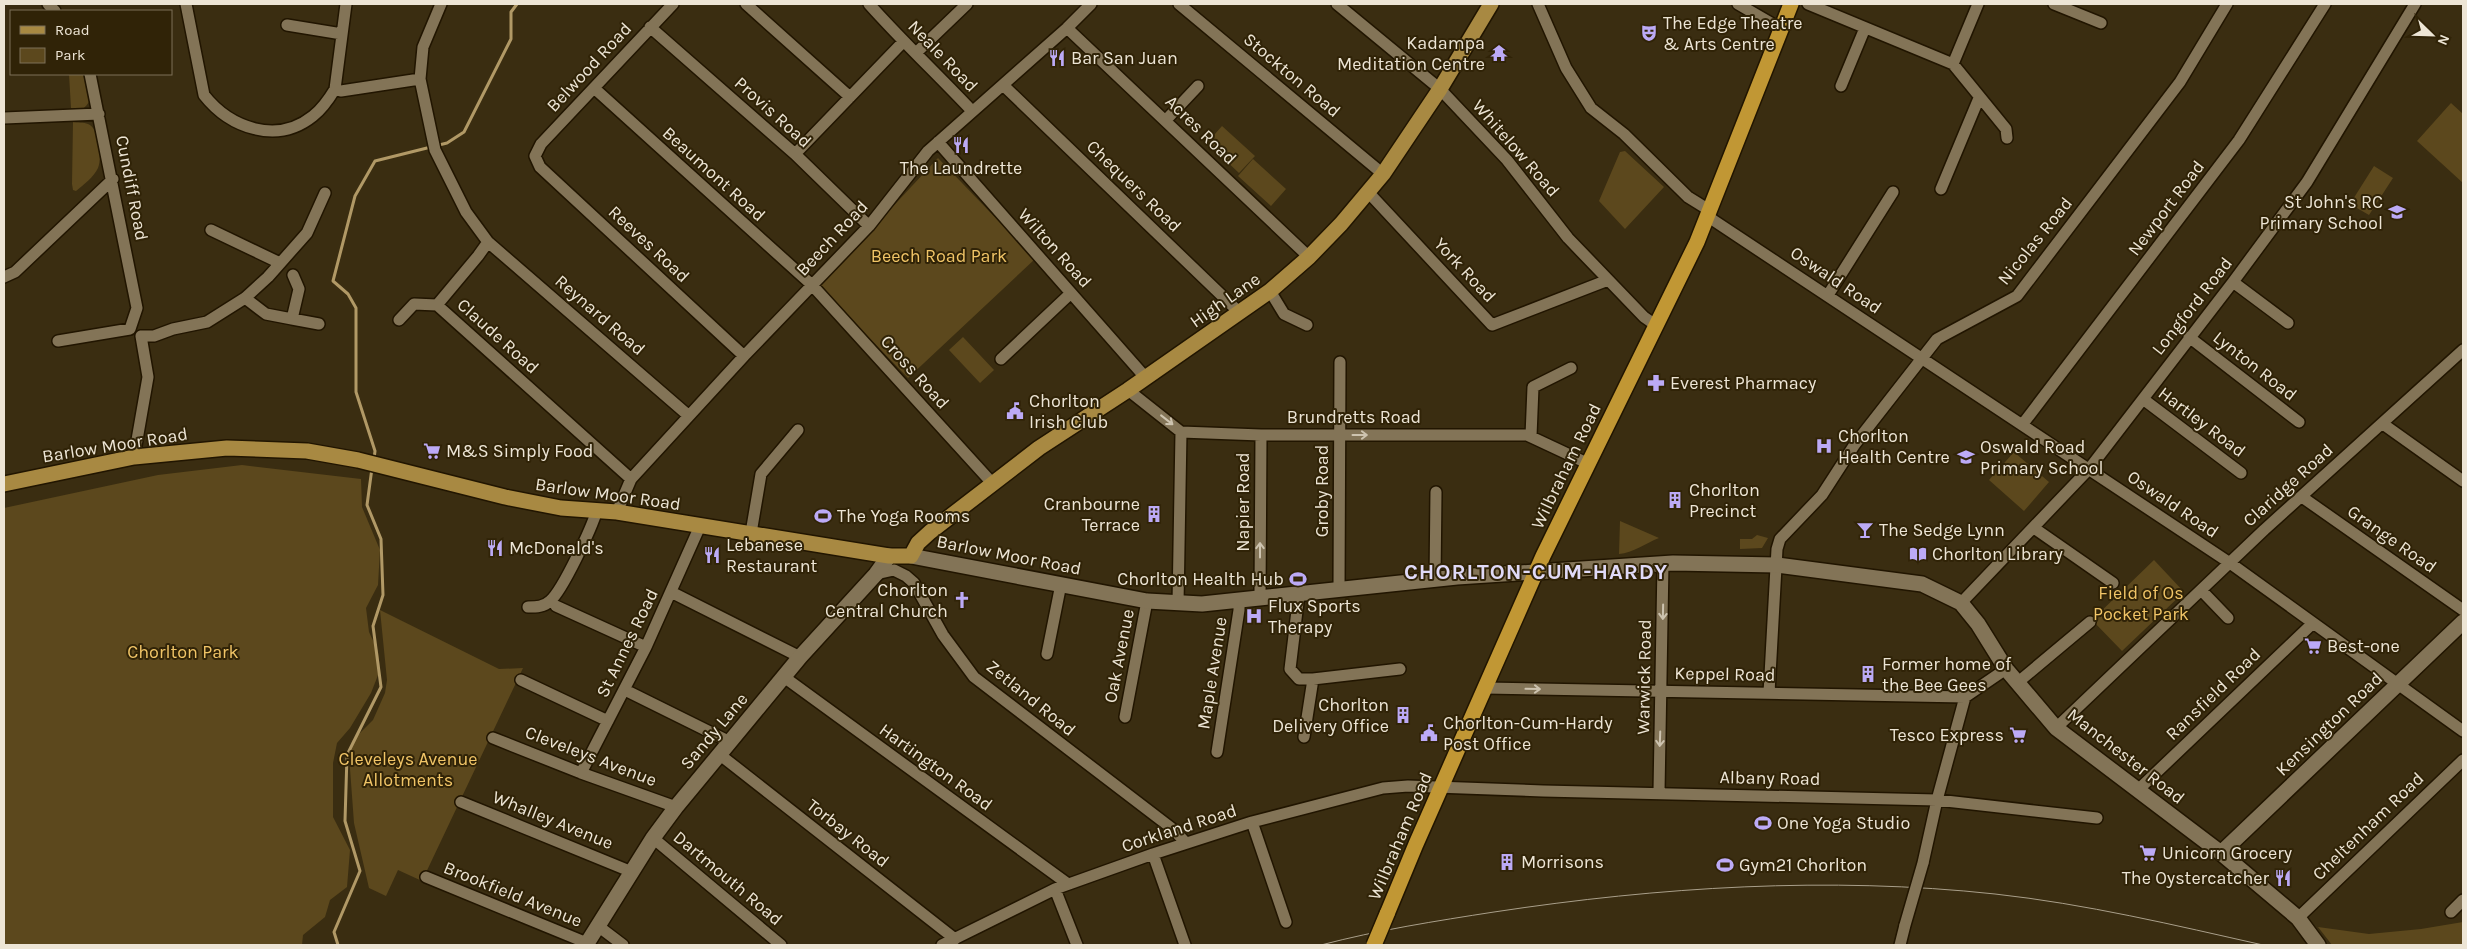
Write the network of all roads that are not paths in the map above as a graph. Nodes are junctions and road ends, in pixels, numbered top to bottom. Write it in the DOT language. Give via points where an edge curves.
graph roads {
  1 [pos="186,4"];
  2 [pos="346,4"];
  3 [pos="441,4"];
  4 [pos="672,4"];
  5 [pos="746,4"];
  6 [pos="869,4"];
  7 [pos="967,4"];
  8 [pos="1091,4"];
  9 [pos="1179,4"];
  10 [pos="1336,4"];
  11 [pos="1491,4"];
  12 [pos="1538,4"];
  13 [pos="1738,4"];
  14 [pos="1791,4"];
  15 [pos="1808,4"];
  16 [pos="1978,4"];
  17 [pos="2054,4"];
  18 [pos="2228,4"];
  19 [pos="2325,4"];
  20 [pos="2414,4"];
  21 [pos="2101,23"];
  22 [pos="288,25"];
  23 [pos="650,28"];
  24 [pos="1067,28"];
  25 [pos="1865,28"];
  26 [pos="1781,29"];
  27 [pos="342,34"];
  28 [pos="903,42"];
  29 [pos="916,52"];
  30 [pos="1953,64"];
  31 [pos="90,75"];
  32 [pos="420,78"];
  33 [pos="1003,85"];
  34 [pos="1198,86"];
  35 [pos="1841,86"];
  36 [pos="594,88"];
  37 [pos="335,89"];
  38 [pos="1440,89"];
  39 [pos="850,97"];
  40 [pos="1979,98"];
  41 [pos="972,111"];
  42 [pos="99,114"];
  43 [pos="4,118"];
  44 [pos="1166,120"];
  45 [pos="2007,138"];
  46 [pos="938,142"];
  47 [pos="795,154"];
  48 [pos="535,156"];
  49 [pos="1383,174"];
  50 [pos="113,179"];
  51 [pos="1941,189"];
  52 [pos="1368,192"];
  53 [pos="1893,192"];
  54 [pos="325,193"];
  55 [pos="1708,213"];
  56 [pos="870,226"];
  57 [pos="211,230"];
  58 [pos="488,242"];
  59 [pos="1309,257"];
  60 [pos="280,263"];
  61 [pos="293,275"];
  62 [pos="4,277"];
  63 [pos="1608,280"];
  64 [pos="2233,282"];
  65 [pos="812,285"];
  66 [pos="1270,291"];
  67 [pos="1072,293"];
  68 [pos="1828,295"];
  69 [pos="245,298"];
  70 [pos="437,305"];
  71 [pos="1240,312"];
  72 [pos="292,319"];
  73 [pos="399,320"];
  74 [pos="2288,323"];
  75 [pos="319,324"];
  76 [pos="1307,325"];
  77 [pos="1657,326"];
  78 [pos="2190,337"];
  79 [pos="58,342"];
  80 [pos="2462,353"];
  81 [pos="744,356"];
  82 [pos="1922,358"];
  83 [pos="1001,359"];
  84 [pos="1340,362"];
  85 [pos="1571,368"];
  86 [pos="1145,377"];
  87 [pos="1128,390"];
  88 [pos="2143,399"];
  89 [pos="689,416"];
  90 [pos="2299,422"];
  91 [pos="2383,424"];
  92 [pos="2022,425"];
  93 [pos="798,430"];
  94 [pos="1181,432"];
  95 [pos="1260,435"];
  96 [pos="1339,435"];
  97 [pos="1531,436"];
  98 [pos="134,457"];
  99 [pos="1589,464"];
  100 [pos="2089,469"];
  101 [pos="2240,473"];
  102 [pos="631,479"];
  103 [pos="2463,481"];
  104 [pos="4,484"];
  105 [pos="992,484"];
  106 [pos="1436,492"];
  107 [pos="2302,497"];
  108 [pos="597,510"];
  109 [pos="617,512"];
  110 [pos="700,526"];
  111 [pos="2034,528"];
  112 [pos="751,533"];
  113 [pos="890,556"];
  114 [pos="911,556"];
  115 [pos="1663,563"];
  116 [pos="2230,563"];
  117 [pos="1777,565"];
  118 [pos="1536,571"];
  119 [pos="876,574"];
  120 [pos="1435,580"];
  121 [pos="2113,583"];
  122 [pos="1061,584"];
  123 [pos="1339,590"];
  124 [pos="2202,591"];
  125 [pos="671,592"];
  126 [pos="1299,594"];
  127 [pos="1260,598"];
  128 [pos="1239,600"];
  129 [pos="1147,601"];
  130 [pos="1961,603"];
  131 [pos="1178,604"];
  132 [pos="556,606"];
  133 [pos="528,607"];
  134 [pos="2463,610"];
  135 [pos="2228,618"];
  136 [pos="2090,622"];
  137 [pos="2463,622"];
  138 [pos="2312,624"];
  139 [pos="646,647"];
  140 [pos="1047,654"];
  141 [pos="800,657"];
  142 [pos="1400,669"];
  143 [pos="2006,669"];
  144 [pos="784,677"];
  145 [pos="1313,679"];
  146 [pos="521,680"];
  147 [pos="2017,683"];
  148 [pos="2398,684"];
  149 [pos="1485,688"];
  150 [pos="625,690"];
  151 [pos="1662,691"];
  152 [pos="1769,692"];
  153 [pos="1965,697"];
  154 [pos="1125,716"];
  155 [pos="608,721"];
  156 [pos="2056,728"];
  157 [pos="2463,731"];
  158 [pos="1304,737"];
  159 [pos="494,738"];
  160 [pos="730,742"];
  161 [pos="1217,752"];
  162 [pos="719,754"];
  163 [pos="2463,760"];
  164 [pos="581,773"];
  165 [pos="1440,788"];
  166 [pos="2138,789"];
  167 [pos="1659,792"];
  168 [pos="1937,800"];
  169 [pos="461,802"];
  170 [pos="676,807"];
  171 [pos="2097,818"];
  172 [pos="1252,822"];
  173 [pos="653,838"];
  174 [pos="1185,842"];
  175 [pos="2221,853"];
  176 [pos="1153,854"];
  177 [pos="632,872"];
  178 [pos="426,877"];
  179 [pos="1068,884"];
  180 [pos="1055,889"];
  181 [pos="2463,900"];
  182 [pos="2451,912"];
  183 [pos="2298,918"];
  184 [pos="1286,922"];
  185 [pos="598,926"];
  186 [pos="955,939"];
  187 [pos="2316,943"];
  188 [pos="587,944"];
  189 [pos="623,945"];
  190 [pos="781,945"];
  191 [pos="942,945"];
  192 [pos="1077,945"];
  193 [pos="1185,945"];
  194 [pos="1374,945"];
  195 [pos="1900,945"];
  1 -- 37 [label="street" via="204,96 231,121 256,130 291,128 314,116"];
  2 -- 27 [label="street"];
  3 -- 32 [label="street" via="423,47"];
  4 -- 23 [label="street, Belwood Road"];
  5 -- 39 [label="street"];
  6 -- 28 [label="street, Neale Road"];
  7 -- 29 [label="street"];
  8 -- 24 [label="street, Beech Road"];
  9 -- 49 [label="street, Stockton Road"];
  10 -- 38 [label="street, Whitelow Road"];
  11 -- 38 [label="main road, High Lane"];
  12 -- 55 [label="street" via="1566,68 1591,108 1624,134"];
  13 -- 26 [label="street"];
  14 -- 26 [label="highway, Wilbraham Road"];
  15 -- 25 [label="street"];
  16 -- 30 [label="street"];
  17 -- 21 [label="street"];
  18 -- 82 [label="street, Nicolas Road" via="2180,82 2017,296 1937,339"];
  19 -- 92 [label="street, Newport Road" via="2239,140"];
  20 -- 64 [label="street, Longford Road" via="2307,182"];
  22 -- 27 [label="street"];
  23 -- 36 [label="street, Belwood Road"];
  23 -- 47 [label="street, Provis Road"];
  24 -- 33 [label="street, Beech Road"];
  24 -- 44 [label="street, Acres Road"];
  25 -- 30 [label="street"];
  25 -- 35 [label="street"];
  26 -- 55 [label="highway, Wilbraham Road"];
  27 -- 37 [label="street"];
  28 -- 29 [label="street, Neale Road"];
  28 -- 39 [label="street"];
  29 -- 41 [label="street, Neale Road"];
  30 -- 40 [label="street"];
  31 -- 42 [label="street, Cundiff Road"];
  32 -- 37 [label="street" via="341,91"];
  32 -- 58 [label="street" via="434,146 466,212"];
  33 -- 41 [label="street, Beech Road"];
  33 -- 71 [label="street, Chequers Road"];
  34 -- 44 [label="street"];
  36 -- 48 [label="street, Belwood Road" via="541,144"];
  36 -- 65 [label="street, Beaumont Road"];
  38 -- 49 [label="main road, High Lane"];
  38 -- 63 [label="street, Whitelow Road" via="1508,160 1568,238"];
  39 -- 47 [label="street"];
  40 -- 45 [label="street" via="2006,129"];
  40 -- 51 [label="street"];
  41 -- 46 [label="street, Beech Road"];
  42 -- 43 [label="street"];
  42 -- 50 [label="street, Cundiff Road"];
  44 -- 59 [label="street, Acres Road"];
  46 -- 56 [label="street, Beech Road"];
  46 -- 67 [label="street, Wilton Road"];
  47 -- 56 [label="street, Provis Road"];
  48 -- 81 [label="street, Reeves Road" via="540,167"];
  49 -- 52 [label="main road, High Lane"];
  50 -- 62 [label="street" via="15,272"];
  50 -- 79 [label="street, Cundiff Road" via="137,308 130,329"];
  52 -- 59 [label="main road, High Lane"];
  52 -- 63 [label="street, York Road" via="1492,325"];
  53 -- 68 [label="street"];
  54 -- 60 [label="street" via="307,233"];
  55 -- 68 [label="street, Oswald Road"];
  55 -- 77 [label="highway, Wilbraham Road" via="1698,242"];
  56 -- 65 [label="street, Beech Road"];
  57 -- 60 [label="street"];
  58 -- 70 [label="street, Claude Road"];
  58 -- 89 [label="street, Reynard Road"];
  59 -- 66 [label="main road, High Lane"];
  60 -- 69 [label="street"];
  61 -- 72 [label="street" via="299,289"];
  63 -- 77 [label="street, Whitelow Road"];
  64 -- 74 [label="street"];
  64 -- 78 [label="street, Longford Road"];
  65 -- 81 [label="street, Beech Road"];
  65 -- 105 [label="street, Cross Road"];
  66 -- 71 [label="main road, High Lane"];
  66 -- 76 [label="street" via="1284,314"];
  67 -- 83 [label="street"];
  67 -- 86 [label="street, Wilton Road"];
  68 -- 82 [label="street, Oswald Road"];
  69 -- 72 [label="street" via="266,314"];
  69 -- 98 [label="street" via="207,322 154,336 141,336 148,377"];
  70 -- 73 [label="street" via="414,304"];
  70 -- 102 [label="street, Claude Road"];
  71 -- 86 [label="main road, High Lane"];
  72 -- 75 [label="street"];
  77 -- 99 [label="highway, Wilbraham Road"];
  78 -- 88 [label="street, Longford Road"];
  78 -- 90 [label="street, Lynton Road"];
  80 -- 91 [label="street, Claridge Road"];
  81 -- 89 [label="street, Beech Road"];
  82 -- 92 [label="street, Oswald Road"];
  82 -- 117 [label="street, Nicolas Road" via="1855,444 1822,495 1780,539"];
  84 -- 96 [label="street, Groby Road"];
  85 -- 97 [label="street" via="1533,388"];
  86 -- 87 [label="main road, High Lane"];
  87 -- 94 [label="street, one-way"];
  87 -- 105 [label="main road, High Lane" via="1039,448"];
  88 -- 100 [label="street, Longford Road"];
  88 -- 101 [label="street, Hartley Road"];
  89 -- 102 [label="street, Beech Road"];
  91 -- 103 [label="street"];
  91 -- 107 [label="street, Claridge Road"];
  92 -- 100 [label="street, Oswald Road"];
  93 -- 112 [label="street" via="761,474"];
  94 -- 95 [label="street, Brundretts Road"];
  94 -- 131 [label="street"];
  95 -- 96 [label="street, Brundretts Road"];
  127 -- 95 [label="street, Napier Road, one-way"];
  96 -- 97 [label="street, Brundretts Road, one-way"];
  96 -- 123 [label="street, Groby Road"];
  97 -- 99 [label="street, Brundretts Road"];
  98 -- 104 [label="main road, Barlow Moor Road"];
  98 -- 108 [label="main road, Barlow Moor Road" via="227,448 307,451 358,460 528,502"];
  99 -- 118 [label="highway, Wilbraham Road"];
  100 -- 111 [label="street, Longford Road"];
  100 -- 116 [label="street, Oswald Road"];
  102 -- 109 [label="street, Beech Road"];
  105 -- 114 [label="main road, High Lane" via="930,532 918,543"];
  106 -- 120 [label="street"];
  107 -- 116 [label="street, Claridge Road"];
  107 -- 134 [label="street, Grange Road"];
  108 -- 109 [label="main road, Barlow Moor Road"];
  108 -- 133 [label="street" via="555,597 541,606"];
  109 -- 110 [label="main road, Barlow Moor Road"];
  110 -- 112 [label="main road, Barlow Moor Road"];
  110 -- 125 [label="street, St Annes Road"];
  111 -- 121 [label="street"];
  111 -- 130 [label="street, Longford Road"];
  112 -- 113 [label="main road, Barlow Moor Road"];
  113 -- 114 [label="main road, Barlow Moor Road"];
  113 -- 119 [label="main road, Sandy Lane"];
  114 -- 122 [label="main road, Barlow Moor Road"];
  115 -- 117 [label="main road, Barlow Moor Road"];
  115 -- 118 [label="main road, Barlow Moor Road"];
  115 -- 151 [label="street, Warwick Road, one-way"];
  116 -- 124 [label="street, Claridge Road"];
  116 -- 138 [label="street, Oswald Road"];
  117 -- 130 [label="main road, Manchester Road" via="1922,584"];
  117 -- 152 [label="street, Nicolas Road"];
  118 -- 120 [label="main road, Barlow Moor Road"];
  118 -- 149 [label="highway, Wilbraham Road"];
  119 -- 141 [label="main road, Sandy Lane"];
  119 -- 174 [label="street, Zetland Road" via="894,570 906,576 914,583 943,635 974,677 1174,830"];
  120 -- 123 [label="main road, Barlow Moor Road"];
  122 -- 129 [label="main road, Barlow Moor Road"];
  122 -- 140 [label="street"];
  123 -- 126 [label="main road, Barlow Moor Road"];
  124 -- 135 [label="street"];
  124 -- 156 [label="street, Claridge Road"];
  125 -- 139 [label="street, St Annes Road"];
  125 -- 141 [label="street"];
  126 -- 127 [label="main road, Barlow Moor Road"];
  126 -- 145 [label="street" via="1290,669 1299,679"];
  127 -- 128 [label="main road, Barlow Moor Road"];
  128 -- 131 [label="main road, Barlow Moor Road"];
  128 -- 161 [label="street, Maple Avenue"];
  129 -- 131 [label="main road, Barlow Moor Road"];
  129 -- 154 [label="street, Oak Avenue"];
  130 -- 143 [label="main road, Manchester Road"];
  132 -- 139 [label="street"];
  136 -- 147 [label="street"];
  137 -- 148 [label="main road, Kensington Road"];
  138 -- 148 [label="street, Oswald Road"];
  138 -- 166 [label="street, Ransfield Road"];
  139 -- 150 [label="street, St Annes Road"];
  141 -- 144 [label="main road, Sandy Lane"];
  142 -- 145 [label="street"];
  143 -- 147 [label="main road, Manchester Road"];
  143 -- 153 [label="street"];
  144 -- 160 [label="main road, Sandy Lane"];
  144 -- 179 [label="street, Hartington Road"];
  145 -- 158 [label="street"];
  146 -- 155 [label="street"];
  147 -- 156 [label="main road, Manchester Road"];
  148 -- 157 [label="street, Oswald Road"];
  148 -- 175 [label="main road, Kensington Road"];
  149 -- 151 [label="street, Keppel Road, one-way"];
  149 -- 165 [label="highway, Wilbraham Road"];
  150 -- 155 [label="street, St Annes Road"];
  150 -- 160 [label="street"];
  151 -- 152 [label="street, Keppel Road"];
  151 -- 167 [label="street, Warwick Road, one-way"];
  152 -- 153 [label="street, Keppel Road"];
  153 -- 168 [label="street"];
  155 -- 164 [label="street, St Annes Road"];
  156 -- 166 [label="main road, Manchester Road"];
  159 -- 164 [label="street, Cleveleys Avenue"];
  160 -- 162 [label="main road, Sandy Lane"];
  162 -- 170 [label="main road, Sandy Lane"];
  162 -- 186 [label="street, Torbay Road"];
  163 -- 183 [label="street, Cheltenham Road"];
  164 -- 170 [label="street, Cleveleys Avenue"];
  165 -- 167 [label="street, Albany Road"];
  165 -- 172 [label="street, Corkland Road" via="1383,788"];
  165 -- 194 [label="highway, Wilbraham Road, bridge"];
  166 -- 175 [label="main road, Manchester Road"];
  167 -- 168 [label="street, Albany Road"];
  168 -- 171 [label="street, Albany Road"];
  168 -- 195 [label="street, bridge"];
  169 -- 177 [label="street, Whalley Avenue"];
  170 -- 173 [label="main road, Sandy Lane"];
  172 -- 174 [label="street, Corkland Road"];
  172 -- 184 [label="street"];
  173 -- 177 [label="main road, Sandy Lane"];
  173 -- 190 [label="street, Dartmouth Road"];
  174 -- 176 [label="street, Corkland Road"];
  175 -- 183 [label="main road, Manchester Road"];
  176 -- 179 [label="street, Corkland Road"];
  176 -- 193 [label="street"];
  177 -- 185 [label="main road, Sandy Lane"];
  178 -- 188 [label="street, Brookfield Avenue"];
  179 -- 180 [label="street, Corkland Road"];
  180 -- 186 [label="street, Corkland Road"];
  180 -- 192 [label="street"];
  181 -- 182 [label="street"];
  183 -- 187 [label="main road, Manchester Road"];
  185 -- 188 [label="main road, Sandy Lane"];
  185 -- 189 [label="street"];
  186 -- 191 [label="street, Corkland Road"];
}
